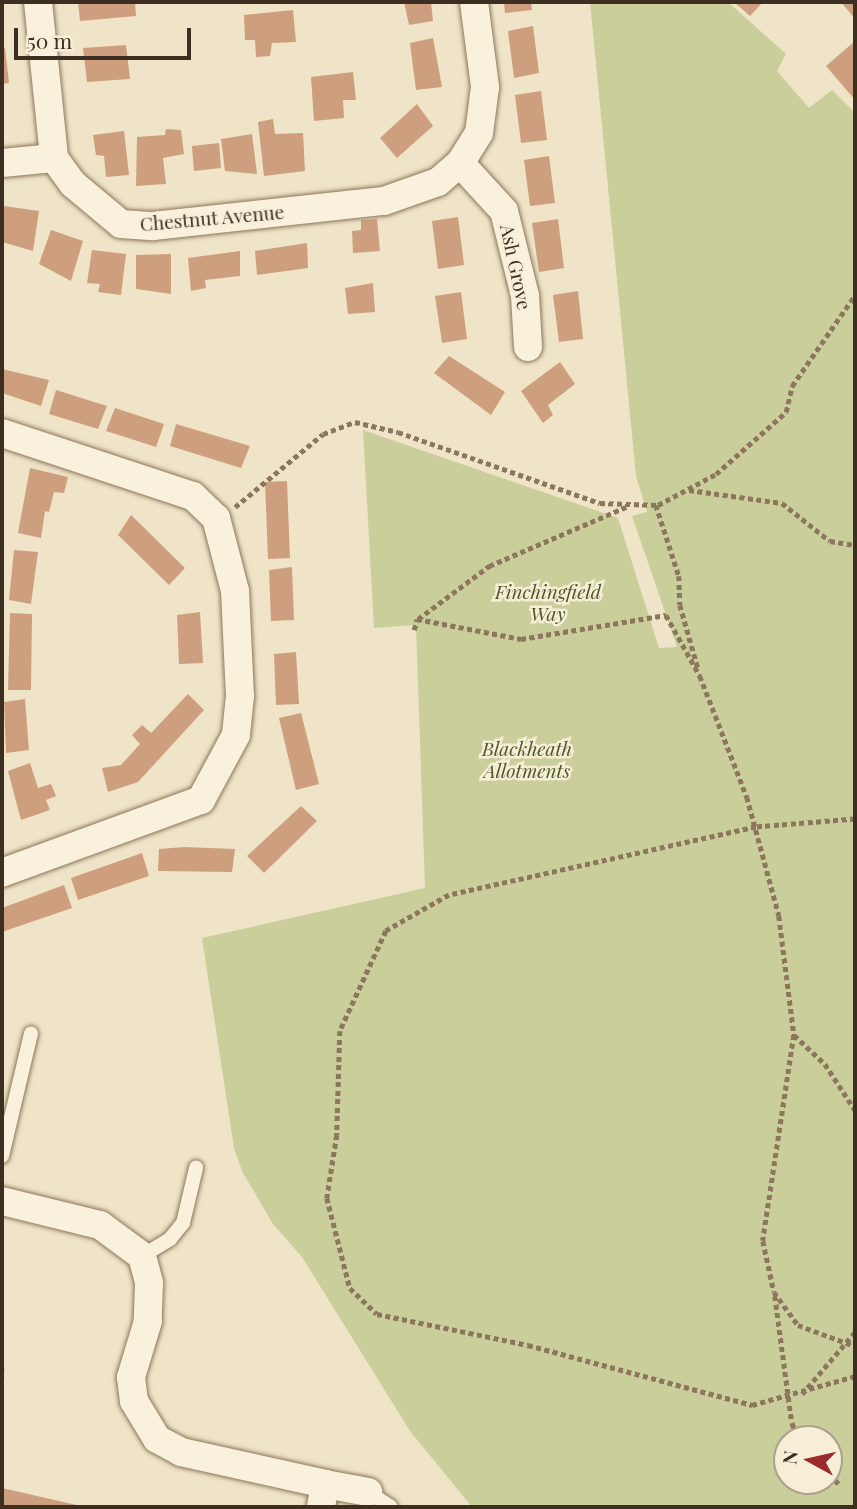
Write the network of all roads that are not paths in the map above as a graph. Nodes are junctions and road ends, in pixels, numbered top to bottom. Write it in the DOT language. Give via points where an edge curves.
graph roads {
  1 [pos="37,2"];
  2 [pos="474,2"];
  3 [pos="54,158"];
  4 [pos="2,163"];
  5 [pos="460,163"];
  6 [pos="528,347"];
  7 [pos="2,433"];
  8 [pos="2,873"];
  9 [pos="31,1033"];
  10 [pos="2,1156"];
  11 [pos="196,1168"];
  12 [pos="3,1201"];
  13 [pos="142,1256"];
  14 [pos="323,1496"];
  15 [pos="379,1500"];
  1 -- 3 [label="street"];
  2 -- 5 [label="street" via="485,87 479,133"];
  3 -- 4 [label="street"];
  3 -- 5 [label="street, Chestnut Avenue" via="92,204 121,224 153,226 384,201 438,182"];
  5 -- 6 [label="street, Ash Grove" via="504,211 525,296"];
  7 -- 8 [label="street" via="193,496 216,518 235,591 240,682 236,735 223,767 201,800"];
  9 -- 10 [label="lane"];
  11 -- 13 [label="lane" via="183,1223 170,1239"];
  12 -- 13 [label="street" via="100,1225"];
  13 -- 14 [label="street" via="149,1283 148,1321 131,1377 134,1401 150,1431 181,1452"];
  14 -- 15 [label="street"];
}
